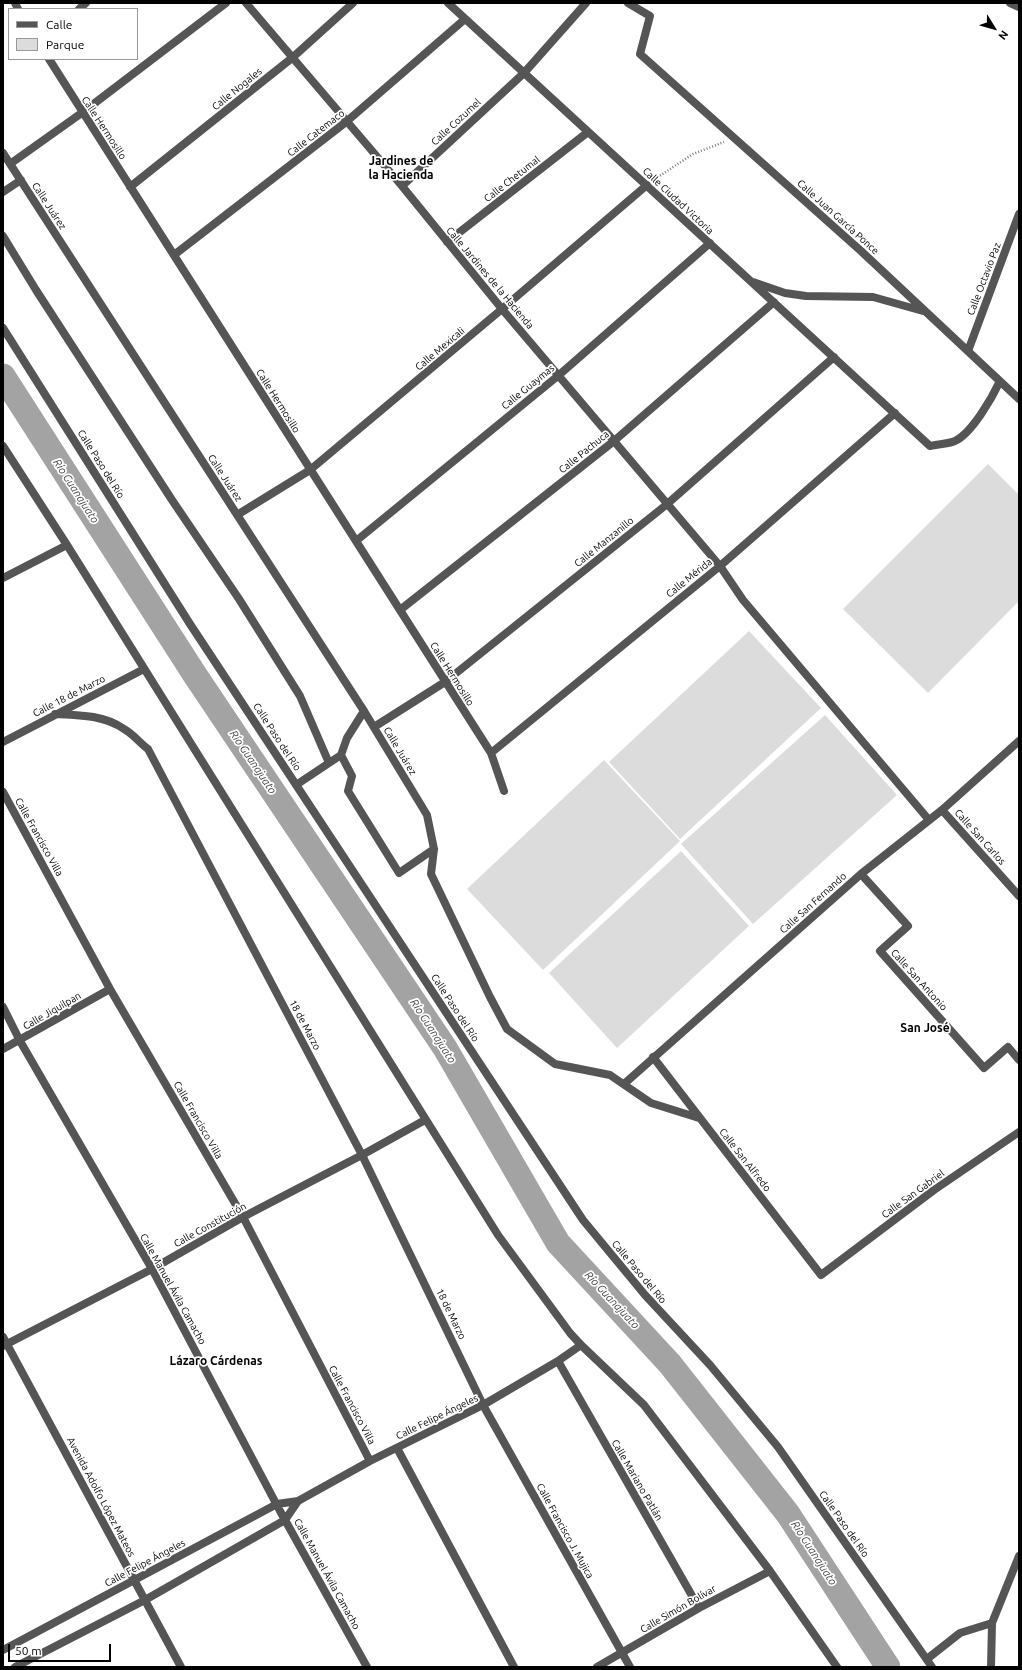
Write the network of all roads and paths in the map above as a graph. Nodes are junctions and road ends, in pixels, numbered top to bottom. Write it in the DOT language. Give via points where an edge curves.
graph roads {
  1 [pos="226,3"];
  2 [pos="246,3"];
  3 [pos="353,3"];
  4 [pos="448,3"];
  5 [pos="586,3"];
  6 [pos="628,3"];
  7 [pos="1010,3"];
  8 [pos="1019,7"];
  9 [pos="465,19"];
  10 [pos="292,58"];
  11 [pos="50,60"];
  12 [pos="524,73"];
  13 [pos="82,112"];
  14 [pos="346,122"];
  15 [pos="588,132"];
  16 [pos="734,138"];
  17 [pos="3,153"];
  18 [pos="10,164"];
  19 [pos="21,180"];
  20 [pos="647,185"];
  21 [pos="402,186"];
  22 [pos="130,187"];
  23 [pos="3,192"];
  24 [pos="1019,214"];
  25 [pos="3,236"];
  26 [pos="447,242"];
  27 [pos="710,243"];
  28 [pos="174,255"];
  29 [pos="748,280"];
  30 [pos="774,302"];
  31 [pos="502,310"];
  32 [pos="926,312"];
  33 [pos="3,328"];
  34 [pos="968,351"];
  35 [pos="834,357"];
  36 [pos="559,375"];
  37 [pos="1000,381"];
  38 [pos="1019,399"];
  39 [pos="895,413"];
  40 [pos="614,441"];
  41 [pos="3,446"];
  42 [pos="310,470"];
  43 [pos="666,504"];
  44 [pos="237,515"];
  45 [pos="356,541"];
  46 [pos="67,545"];
  47 [pos="720,566"];
  48 [pos="3,578"];
  49 [pos="400,610"];
  50 [pos="144,669"];
  51 [pos="445,682"];
  52 [pos="364,711"];
  53 [pos="55,714"];
  54 [pos="374,727"];
  55 [pos="1019,741"];
  56 [pos="3,742"];
  57 [pos="491,754"];
  58 [pos="342,755"];
  59 [pos="329,763"];
  60 [pos="296,784"];
  61 [pos="504,791"];
  62 [pos="3,792"];
  63 [pos="942,810"];
  64 [pos="929,820"];
  65 [pos="434,849"];
  66 [pos="861,874"];
  67 [pos="1019,896"];
  68 [pos="110,989"];
  69 [pos="3,1007"];
  70 [pos="20,1041"];
  71 [pos="3,1049"];
  72 [pos="654,1057"];
  73 [pos="1019,1060"];
  74 [pos="624,1084"];
  75 [pos="700,1118"];
  76 [pos="425,1120"];
  77 [pos="1019,1132"];
  78 [pos="362,1155"];
  79 [pos="243,1217"];
  80 [pos="152,1269"];
  81 [pos="821,1275"];
  82 [pos="4,1342"];
  83 [pos="581,1345"];
  84 [pos="558,1361"];
  85 [pos="483,1405"];
  86 [pos="396,1448"];
  87 [pos="370,1461"];
  88 [pos="298,1501"];
  89 [pos="277,1504"];
  90 [pos="285,1520"];
  91 [pos="1019,1556"];
  92 [pos="770,1571"];
  93 [pos="135,1580"];
  94 [pos="145,1600"];
  95 [pos="699,1608"];
  96 [pos="992,1623"];
  97 [pos="3,1650"];
  98 [pos="622,1653"];
  99 [pos="927,1659"];
  100 [pos="15,1667"];
  101 [pos="182,1667"];
  102 [pos="367,1667"];
  103 [pos="514,1667"];
  104 [pos="597,1667"];
  105 [pos="630,1667"];
  106 [pos="837,1667"];
  107 [pos="932,1667"];
  108 [pos="991,1667"];
  1 -- 13 [label="street"];
  2 -- 10 [label="street, Calle Jardines de la Hacienda"];
  3 -- 10 [label="street, Calle Nogales"];
  4 -- 9 [label="street, Calle Ciudad Victoria"];
  5 -- 12 [label="street, Calle Cozumel"];
  6 -- 16 [label="street, Calle Juan García Ponce" via="650,16 640,54"];
  7 -- 8 [label="street"];
  9 -- 12 [label="street, Calle Ciudad Victoria"];
  9 -- 14 [label="street, Calle Catemaco"];
  10 -- 14 [label="street, Calle Jardines de la Hacienda"];
  10 -- 22 [label="street, Calle Nogales"];
  11 -- 13 [label="street, Calle Hermosillo"];
  12 -- 15 [label="street, Calle Ciudad Victoria"];
  12 -- 21 [label="street, Calle Cozumel"];
  13 -- 18 [label="street"];
  13 -- 22 [label="street, Calle Hermosillo"];
  14 -- 21 [label="street, Calle Jardines de la Hacienda"];
  14 -- 28 [label="street, Calle Catemaco"];
  15 -- 20 [label="street, Calle Ciudad Victoria"];
  15 -- 26 [label="street, Calle Chetumal"];
  16 -- 20 [label="path" via="693,154"];
  16 -- 32 [label="street, Calle Juan García Ponce"];
  17 -- 18 [label="street, Calle Juárez"];
  18 -- 19 [label="street, Calle Juárez"];
  19 -- 23 [label="street"];
  19 -- 44 [label="street, Calle Juárez"];
  20 -- 27 [label="street, Calle Ciudad Victoria"];
  20 -- 31 [label="street, Calle Mexicali"];
  21 -- 26 [label="street, Calle Jardines de la Hacienda"];
  22 -- 28 [label="street, Calle Hermosillo"];
  24 -- 34 [label="street, Calle Octavio Paz"];
  25 -- 59 [label="street" via="300,696"];
  26 -- 31 [label="street, Calle Jardines de la Hacienda"];
  27 -- 29 [label="street, Calle Ciudad Victoria"];
  27 -- 36 [label="street, Calle Guaymas"];
  28 -- 42 [label="street, Calle Hermosillo"];
  29 -- 30 [label="street, Calle Ciudad Victoria"];
  29 -- 32 [label="street" via="785,293 806,296 873,297"];
  30 -- 35 [label="street, Calle Ciudad Victoria"];
  30 -- 40 [label="street, Calle Pachuca"];
  31 -- 36 [label="street, Calle Jardines de la Hacienda"];
  31 -- 42 [label="street, Calle Mexicali"];
  32 -- 34 [label="street, Calle Juan García Ponce"];
  33 -- 60 [label="street, Calle Paso del Río" via="186,617"];
  34 -- 37 [label="street, Calle Juan García Ponce"];
  35 -- 39 [label="street, Calle Ciudad Victoria"];
  35 -- 43 [label="street, Calle Manzanillo"];
  36 -- 40 [label="street, Calle Jardines de la Hacienda"];
  36 -- 45 [label="street, Calle Guaymas"];
  37 -- 38 [label="street, Calle Juan García Ponce"];
  37 -- 39 [label="street, Calle Ciudad Victoria" via="990,402 966,432 955,441 930,446"];
  39 -- 47 [label="street, Calle Mérida"];
  40 -- 43 [label="street, Calle Jardines de la Hacienda"];
  40 -- 49 [label="street, Calle Pachuca"];
  41 -- 46 [label="street"];
  42 -- 44 [label="street, Calle Mexicali"];
  42 -- 45 [label="street, Calle Hermosillo"];
  43 -- 47 [label="street, Calle Jardines de la Hacienda"];
  43 -- 51 [label="street, Calle Manzanillo"];
  44 -- 52 [label="street, Calle Juárez"];
  45 -- 49 [label="street, Calle Hermosillo"];
  46 -- 48 [label="street"];
  46 -- 50 [label="street"];
  47 -- 57 [label="street, Calle Mérida"];
  47 -- 64 [label="street, Calle Jardines de la Hacienda" via="743,600"];
  49 -- 51 [label="street, Calle Hermosillo"];
  50 -- 53 [label="street, Calle 18 de Marzo"];
  50 -- 76 [label="street"];
  51 -- 54 [label="street, Calle Manzanillo"];
  51 -- 57 [label="street, Calle Hermosillo"];
  52 -- 54 [label="street, Calle Juárez"];
  52 -- 58 [label="street" via="347,738"];
  53 -- 56 [label="street, Calle 18 de Marzo"];
  53 -- 78 [label="street, 18 de Marzo" via="106,719 124,729 148,749"];
  54 -- 65 [label="street, Calle Juárez" via="428,815"];
  55 -- 63 [label="street, Calle San Fernando"];
  57 -- 61 [label="street, Calle Hermosillo"];
  58 -- 59 [label="street"];
  58 -- 65 [label="street" via="352,776 348,791 399,873"];
  59 -- 60 [label="street"];
  60 -- 99 [label="street, Calle Paso del Río" via="583,1220 645,1296 710,1365 778,1447"];
  62 -- 68 [label="street, Calle Francisco Villa"];
  63 -- 64 [label="street, Calle San Fernando"];
  63 -- 67 [label="street, Calle San Carlos"];
  64 -- 66 [label="street, Calle San Fernando"];
  65 -- 74 [label="street" via="431,874 507,1029 555,1064 610,1075"];
  66 -- 72 [label="street, Calle San Fernando"];
  66 -- 73 [label="street, Calle San Antonio" via="908,926 880,951 984,1068 1008,1048"];
  68 -- 70 [label="street, Calle Jiquilpan"];
  68 -- 79 [label="street, Calle Francisco Villa"];
  69 -- 70 [label="street, Calle Manuel Ávila Camacho"];
  70 -- 71 [label="street, Calle Jiquilpan"];
  70 -- 80 [label="street, Calle Manuel Ávila Camacho"];
  72 -- 74 [label="street, Calle San Fernando"];
  72 -- 75 [label="street, Calle San Alfredo"];
  74 -- 75 [label="street" via="652,1103"];
  75 -- 81 [label="street, Calle San Alfredo"];
  76 -- 78 [label="street, Calle Constitución"];
  76 -- 83 [label="street" via="498,1235"];
  77 -- 81 [label="street, Calle San Gabriel" via="934,1190"];
  78 -- 79 [label="street, Calle Constitución"];
  78 -- 85 [label="street, 18 de Marzo"];
  79 -- 80 [label="street, Calle Constitución"];
  79 -- 87 [label="street, Calle Francisco Villa"];
  80 -- 82 [label="street, Calle Constitución"];
  80 -- 89 [label="street, Calle Manuel Ávila Camacho"];
  82 -- 93 [label="street, Avenida Adolfo López Mateos"];
  83 -- 84 [label="street, Calle Felipe Ángeles"];
  83 -- 92 [label="street" via="644,1405"];
  84 -- 85 [label="street, Calle Felipe Ángeles"];
  84 -- 95 [label="street, Calle Mariano Patlán"];
  85 -- 86 [label="street, Calle Felipe Ángeles"];
  85 -- 98 [label="street, Calle Francisco J. Mujica"];
  86 -- 87 [label="street, Calle Felipe Ángeles"];
  86 -- 103 [label="street"];
  87 -- 88 [label="street, Calle Felipe Ángeles"];
  88 -- 89 [label="street, Calle Felipe Ángeles"];
  88 -- 90 [label="street, Calle Felipe Ángeles"];
  89 -- 90 [label="street, Calle Manuel Ávila Camacho"];
  89 -- 93 [label="street, Calle Felipe Ángeles"];
  90 -- 94 [label="street, Calle Felipe Ángeles"];
  90 -- 102 [label="street, Calle Manuel Ávila Camacho"];
  91 -- 96 [label="street"];
  92 -- 95 [label="street, Calle Simón Bolívar"];
  92 -- 106 [label="street"];
  93 -- 94 [label="street, Avenida Adolfo López Mateos"];
  93 -- 97 [label="street, Calle Felipe Ángeles"];
  94 -- 100 [label="street, Calle Felipe Ángeles"];
  94 -- 101 [label="street, Avenida Adolfo López Mateos"];
  95 -- 98 [label="street, Calle Simón Bolívar"];
  96 -- 99 [label="street" via="960,1633"];
  96 -- 108 [label="street"];
  98 -- 104 [label="street, Calle Simón Bolívar"];
  98 -- 105 [label="street, Calle Francisco J. Mujica"];
  99 -- 107 [label="street, Calle Paso del Río"];
}
